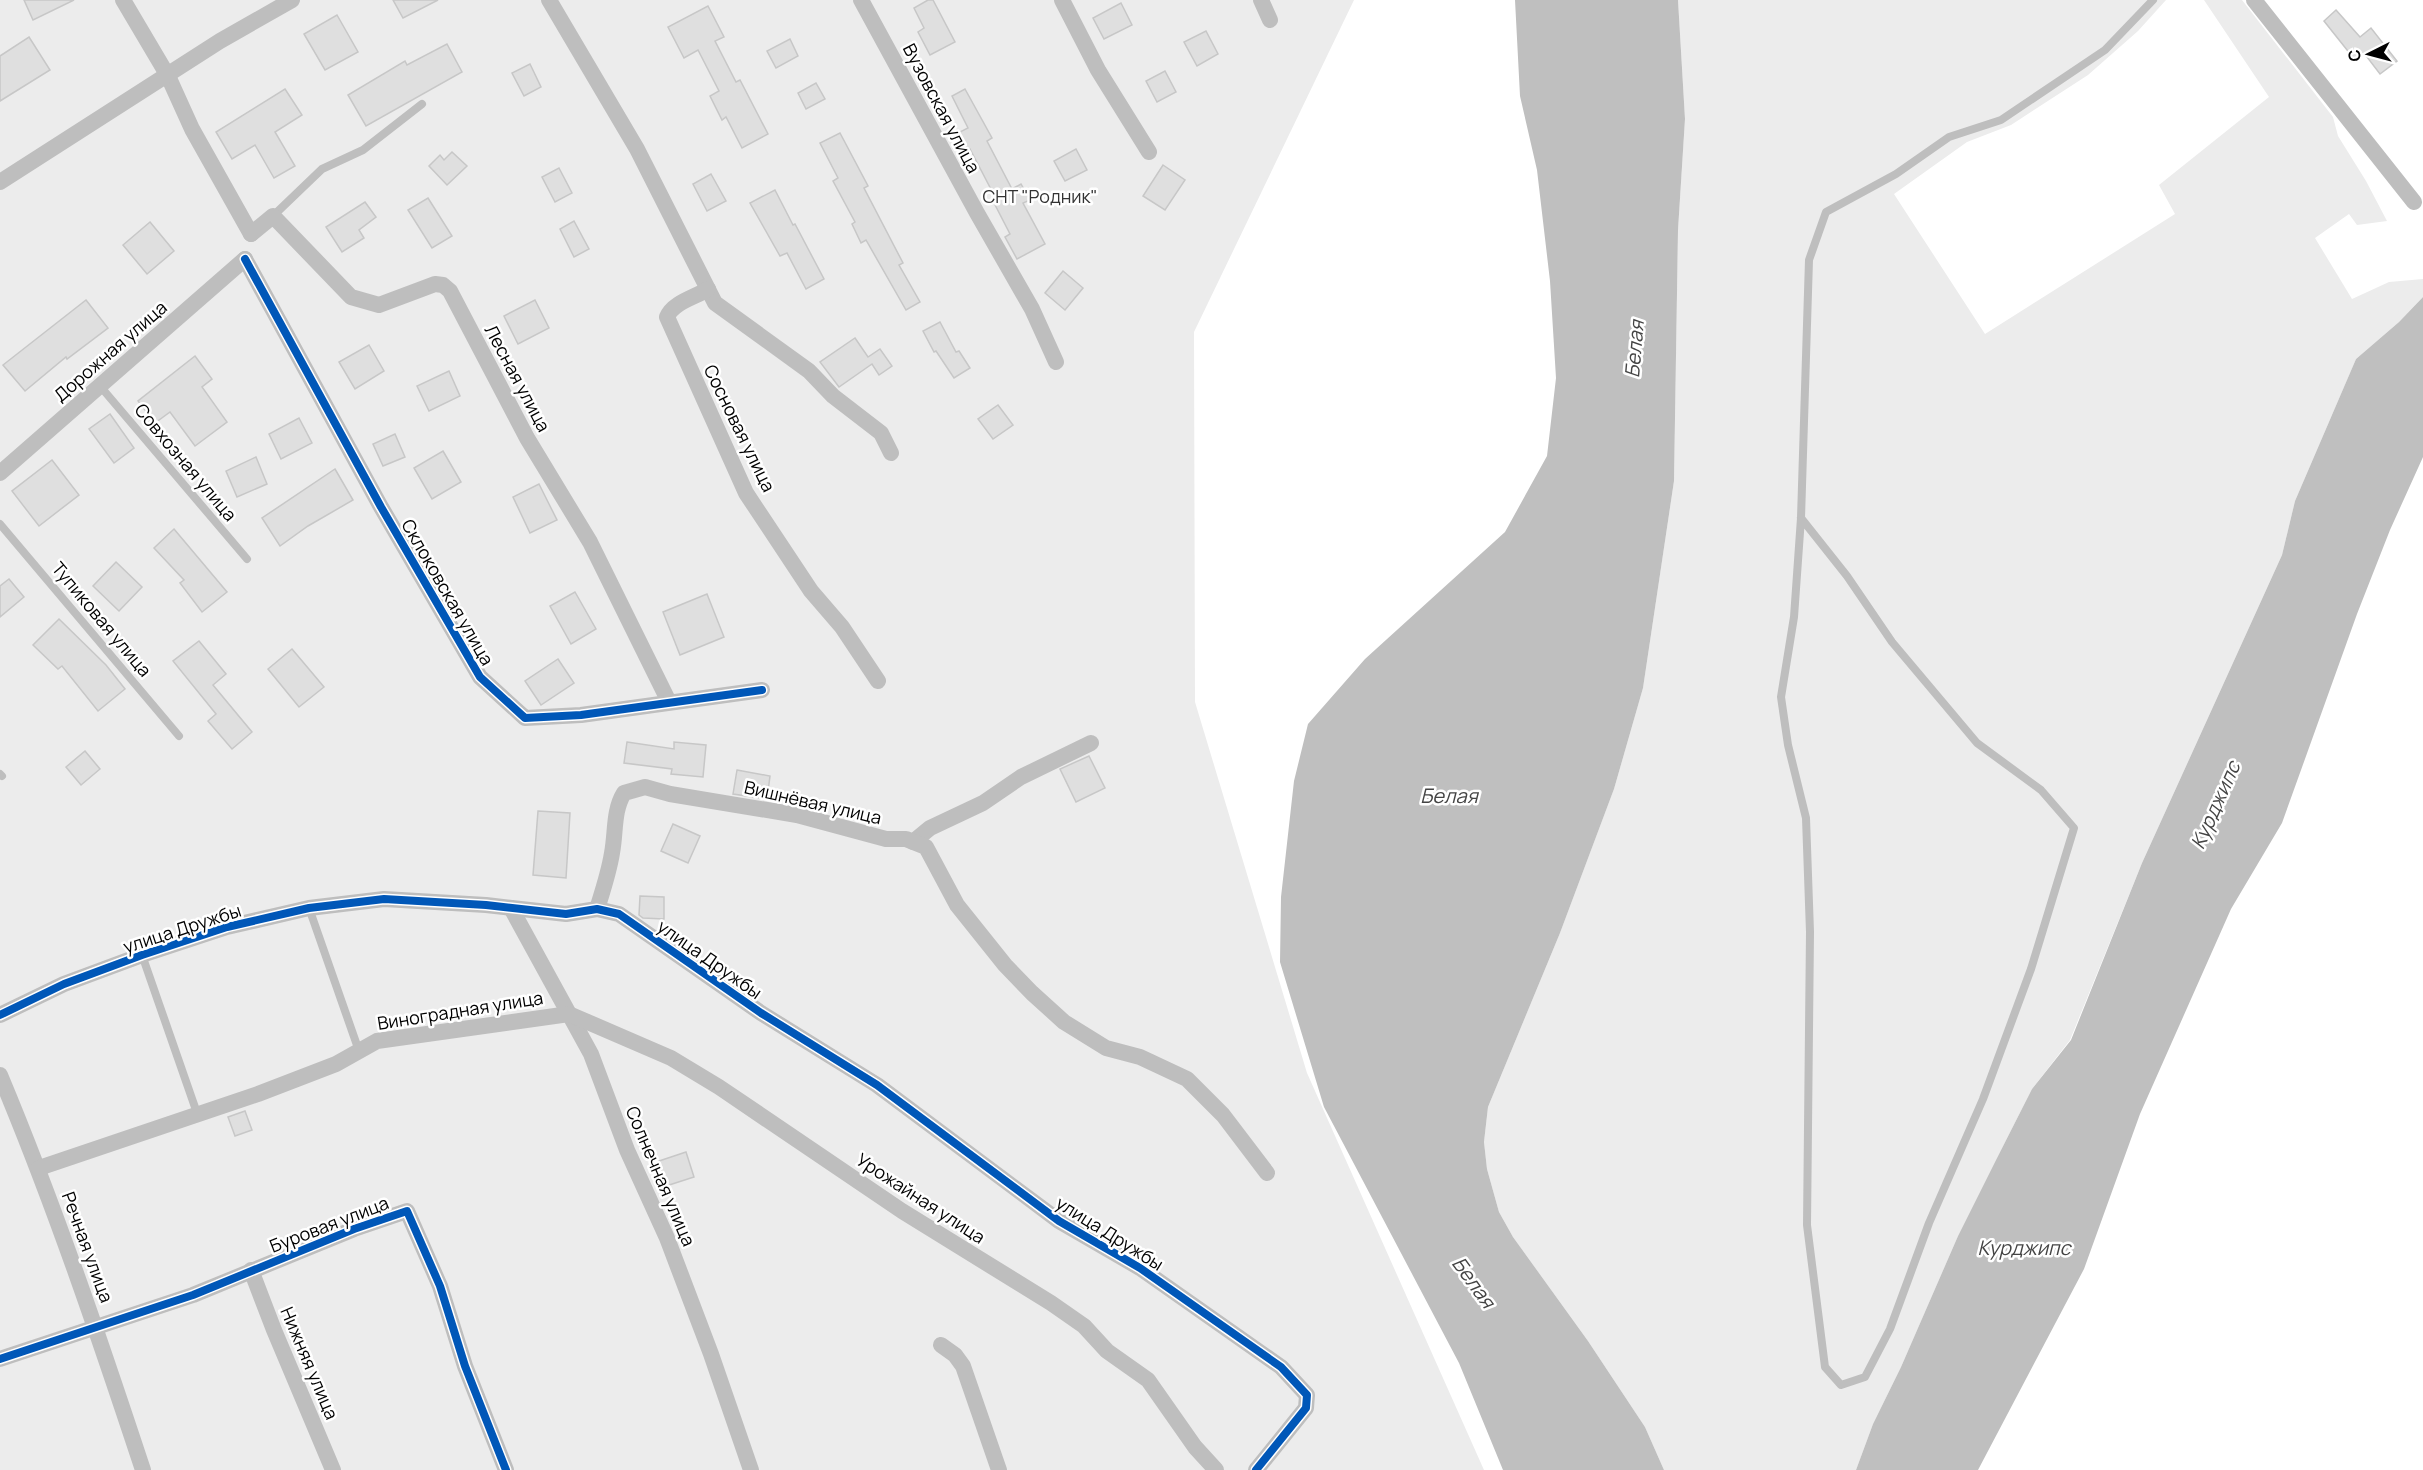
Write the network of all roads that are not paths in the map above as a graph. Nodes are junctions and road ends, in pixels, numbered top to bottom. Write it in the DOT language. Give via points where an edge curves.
graph roads {
  1 [pos="123,0"];
  2 [pos="292,0"];
  3 [pos="549,0"];
  4 [pos="861,0"];
  5 [pos="1062,0"];
  6 [pos="1261,0"];
  7 [pos="2153,0"];
  8 [pos="2254,0"];
  9 [pos="1270,20"];
  10 [pos="168,76"];
  11 [pos="422,104"];
  12 [pos="1149,152"];
  13 [pos="0,182"];
  14 [pos="2414,202"];
  15 [pos="273,216"];
  16 [pos="251,234"];
  17 [pos="245,259"];
  18 [pos="708,290"];
  19 [pos="1056,363"];
  20 [pos="100,386"];
  21 [pos="891,453"];
  22 [pos="0,473"];
  23 [pos="1801,518"];
  24 [pos="0,524"];
  25 [pos="247,559"];
  26 [pos="878,681"];
  27 [pos="762,690"];
  28 [pos="669,702"];
  29 [pos="179,736"];
  30 [pos="1091,743"];
  31 [pos="913,842"];
  32 [pos="309,908"];
  33 [pos="511,908"];
  34 [pos="597,909"];
  35 [pos="142,955"];
  36 [pos="569,1014"];
  37 [pos="0,1015"];
  38 [pos="360,1051"];
  39 [pos="0,1075"];
  40 [pos="197,1113"];
  41 [pos="39,1168"];
  42 [pos="1267,1173"];
  43 [pos="251,1270"];
  44 [pos="95,1326"];
  45 [pos="941,1345"];
  46 [pos="0,1359"];
  47 [pos="1212,1468"];
  48 [pos="143,1470"];
  49 [pos="333,1470"];
  50 [pos="506,1470"];
  51 [pos="751,1470"];
  52 [pos="999,1470"];
  53 [pos="1256,1470"];
  1 -- 10 [label="street"];
  2 -- 10 [label="street"];
  3 -- 18 [label="street" via="637,149"];
  4 -- 19 [label="street, Вузовская улица" via="1032,309"];
  5 -- 12 [label="street" via="1098,70"];
  6 -- 9 [label="street"];
  7 -- 23 [label="lane" via="2105,50 2001,120 1949,136 1896,174 1826,212 1809,260"];
  8 -- 14 [label="street"];
  10 -- 13 [label="street"];
  10 -- 16 [label="street" via="192,129"];
  11 -- 15 [label="lane" via="363,150 322,169"];
  15 -- 16 [label="street"];
  15 -- 28 [label="street, Лесная улица" via="351,297 378,305 435,284 450,291 527,438 590,542"];
  16 -- 17 [label="street"];
  17 -- 20 [label="street, Дорожная улица"];
  17 -- 28 [label="street, Склоковская улица" via="480,677 525,718 581,715"];
  18 -- 21 [label="street" via="715,303 809,371 841,403 881,433"];
  18 -- 26 [label="street, Сосновая улица" via="679,304 667,317 686,361 746,493 811,591 842,627"];
  20 -- 22 [label="street, Дорожная улица"];
  20 -- 25 [label="lane, Совхозная улица"];
  23 -- 23 [label="lane" via="1794,617 1781,697 1788,746 1806,818 1810,932 1807,1225 1825,1366 1841,1385 1865,1377 1890,1329 2031,969 2074,828 2041,790 1977,743 1892,642"];
  24 -- 29 [label="lane, Тупиковая улица"];
  27 -- 28 [label="street, Склоковская улица"];
  30 -- 31 [label="street" via="1021,777 983,803 930,828"];
  31 -- 34 [label="street, Вишнёвая улица" via="886,839 797,815 645,787 624,793 617,804 607,878"];
  31 -- 42 [label="street" via="926,847 957,905 1032,993 1064,1022 1106,1048 1140,1057 1187,1079 1223,1115"];
  32 -- 33 [label="street, улица Дружбы" via="384,899"];
  32 -- 35 [label="street, улица Дружбы" via="227,927"];
  32 -- 38 [label="lane, Виноградная улица"];
  33 -- 34 [label="street, улица Дружбы" via="566,914"];
  33 -- 36 [label="street, Солнечная улица"];
  34 -- 53 [label="street, улица Дружбы" via="619,914 761,1013 878,1084 1059,1221 1140,1268 1281,1367 1307,1395 1306,1408"];
  35 -- 37 [label="street, улица Дружбы" via="64,984"];
  35 -- 40 [label="lane"];
  36 -- 38 [label="street, Виноградная улица" via="377,1041"];
  36 -- 47 [label="street, Урожайная улица" via="671,1058 902,1211 1059,1308 1084,1326 1107,1351 1148,1380"];
  36 -- 51 [label="street, Солнечная улица" via="591,1054 627,1150 667,1238"];
  38 -- 40 [label="street, Виноградная улица" via="258,1094"];
  39 -- 41 [label="street, Речная улица"];
  40 -- 41 [label="street, Виноградная улица"];
  41 -- 44 [label="street, Речная улица"];
  43 -- 44 [label="street, Буровая улица" via="193,1295"];
  43 -- 49 [label="street, Нижняя улица"];
  43 -- 50 [label="street, Буровая улица" via="407,1211 440,1286 465,1365"];
  44 -- 46 [label="street, Буровая улица"];
  44 -- 48 [label="street, Речная улица"];
  45 -- 52 [label="street" via="955,1354 963,1366"];
}
